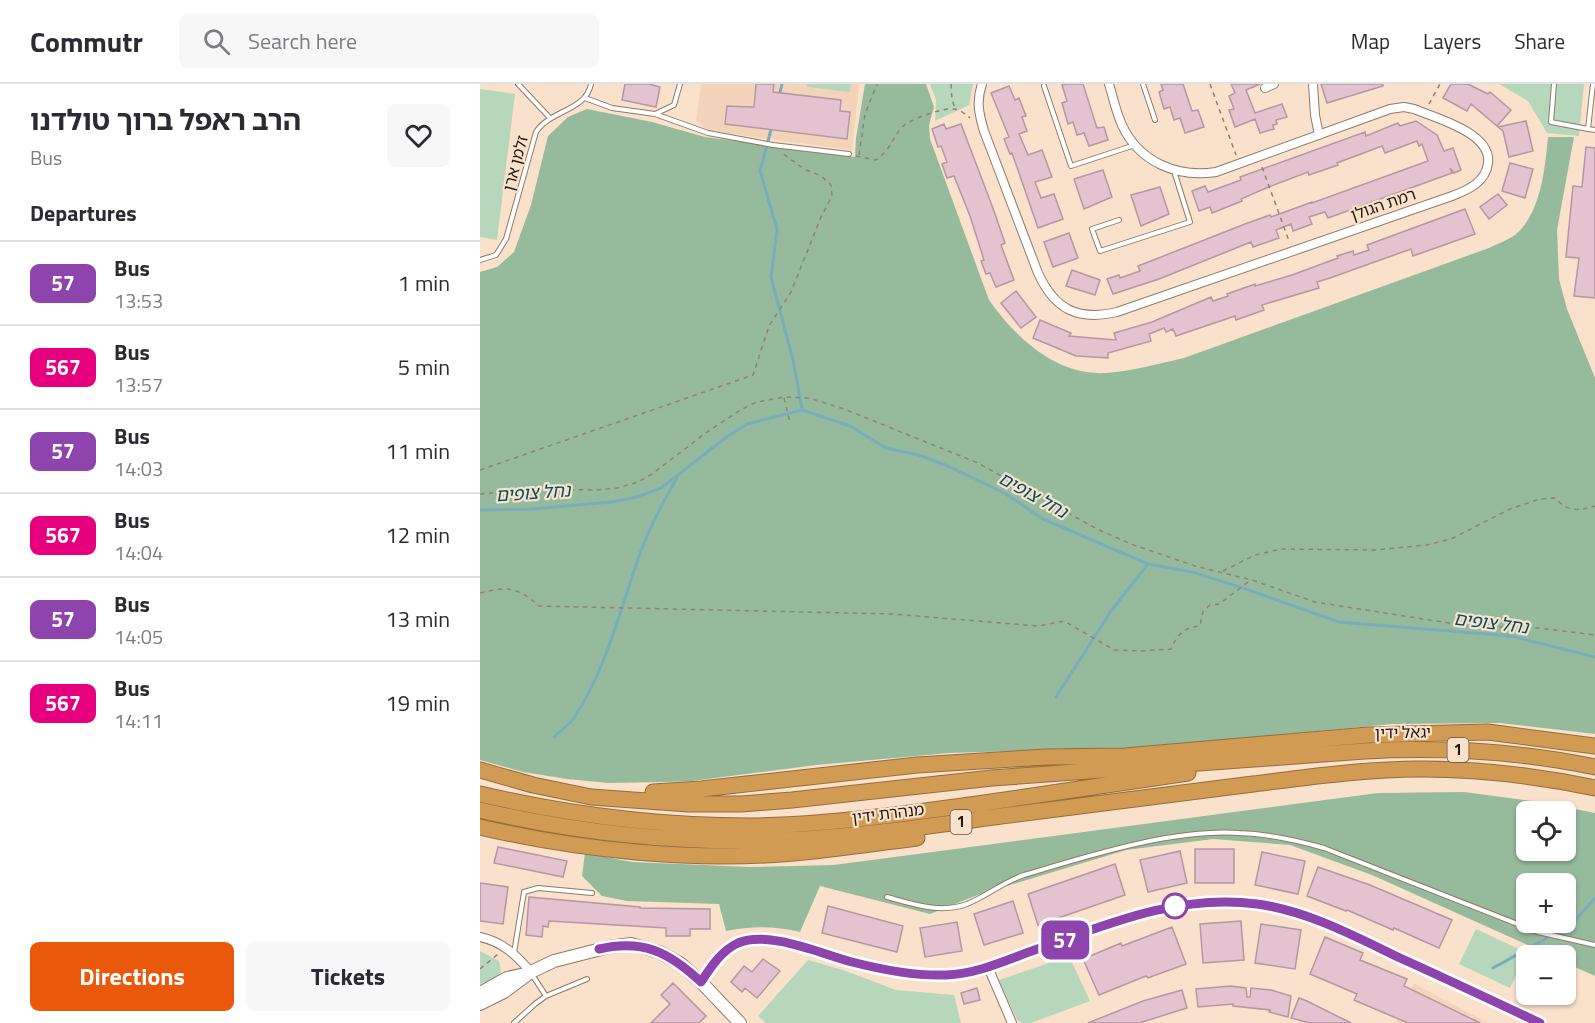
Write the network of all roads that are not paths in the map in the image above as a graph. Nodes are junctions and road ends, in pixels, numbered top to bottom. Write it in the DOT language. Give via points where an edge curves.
graph roads {
  1 [pos="518,84"];
  2 [pos="591,84"];
  3 [pos="680,84"];
  4 [pos="982,84"];
  5 [pos="1111,84"];
  6 [pos="1143,84"];
  7 [pos="1274,84"];
  8 [pos="1313,84"];
  9 [pos="1554,84"];
  10 [pos="1593,84"];
  11 [pos="1044,86"];
  12 [pos="1265,88"];
  13 [pos="585,98"];
  14 [pos="655,114"];
  15 [pos="550,118"];
  16 [pos="1155,120"];
  17 [pos="1588,129"];
  18 [pos="1595,130"];
  19 [pos="1319,135"];
  20 [pos="1136,145"];
  21 [pos="849,154"];
  22 [pos="1174,171"];
  23 [pos="1119,220"];
  24 [pos="480,260"];
  25 [pos="1595,746"];
  26 [pos="1319,755"];
  27 [pos="1595,767"];
  28 [pos="480,770"];
  29 [pos="1371,770"];
  30 [pos="533,785"];
  31 [pos="1595,788"];
  32 [pos="480,794"];
  33 [pos="480,810"];
  34 [pos="480,827"];
  35 [pos="592,893"];
  36 [pos="886,897"];
  37 [pos="480,937"];
  38 [pos="1595,945"];
  39 [pos="514,953"];
  40 [pos="988,967"];
  41 [pos="531,972"];
  42 [pos="586,979"];
  43 [pos="701,982"];
  44 [pos="480,993"];
  45 [pos="546,996"];
  46 [pos="480,1004"];
  47 [pos="514,1023"];
  48 [pos="740,1023"];
  49 [pos="1012,1023"];
  50 [pos="1540,1023"];
  1 -- 15 [label="lane"];
  2 -- 13 [label="lane"];
  3 -- 14 [label="lane" via="674,105"];
  4 -- 19 [label="street, רמת הגולן" via="978,99 980,119 1038,273 1051,295 1066,309 1085,315 1117,312 1452,196 1467,190 1488,168 1484,144 1472,134 1404,107"];
  5 -- 20 [label="street, רמת הגולן" via="1121,123"];
  6 -- 16 [label="lane"];
  7 -- 12 [label="street"];
  8 -- 19 [label="street"];
  9 -- 17 [label="lane" via="1551,122"];
  10 -- 17 [label="lane"];
  11 -- 20 [label="lane" via="1071,166"];
  13 -- 14 [label="lane" via="612,108"];
  13 -- 15 [label="lane, זלמן ארן"];
  14 -- 21 [label="lane" via="708,134"];
  15 -- 24 [label="lane, זלמן ארן" via="536,132 502,247 496,255"];
  17 -- 18 [label="lane"];
  19 -- 22 [label="street, רמת הגולן" via="1205,174"];
  20 -- 22 [label="street, רמת הגולן"];
  22 -- 23 [label="lane" via="1190,222 1100,251 1092,229"];
  25 -- 30 [label="highway" via="1488,732 1368,735 1125,756 917,765 671,792"];
  26 -- 27 [label="highway, יגאל ידין / 1" via="1423,748 1519,754"];
  26 -- 30 [label="highway" via="1002,777 741,804 591,797"];
  26 -- 32 [label="highway, מנהרת ידין / 1" via="804,824 650,822 552,809"];
  28 -- 30 [label="highway"];
  29 -- 31 [label="highway, 1" via="1477,771"];
  29 -- 33 [label="highway, מנהרת ידין / 1" via="805,839 720,841 649,837"];
  29 -- 34 [label="highway" via="1095,813 793,853 651,852 558,842"];
  35 -- 39 [label="lane" via="538,888 524,892"];
  36 -- 38 [label="lane" via="934,909 965,904 1013,879 1097,855 1176,837 1236,832 1324,848 1538,932"];
  37 -- 39 [label="street"];
  39 -- 41 [label="street"];
  40 -- 43 [label="street" via="950,975 920,975 780,942 752,940 730,947"];
  40 -- 49 [label="street"];
  40 -- 50 [label="street" via="1151,911 1197,902 1239,902 1279,908 1327,924"];
  41 -- 43 [label="street" via="565,957 631,944 666,955"];
  41 -- 44 [label="street" via="512,976"];
  41 -- 45 [label="lane"];
  41 -- 46 [label="street"];
  42 -- 45 [label="lane"];
  43 -- 48 [label="street"];
  45 -- 47 [label="lane"];
}
